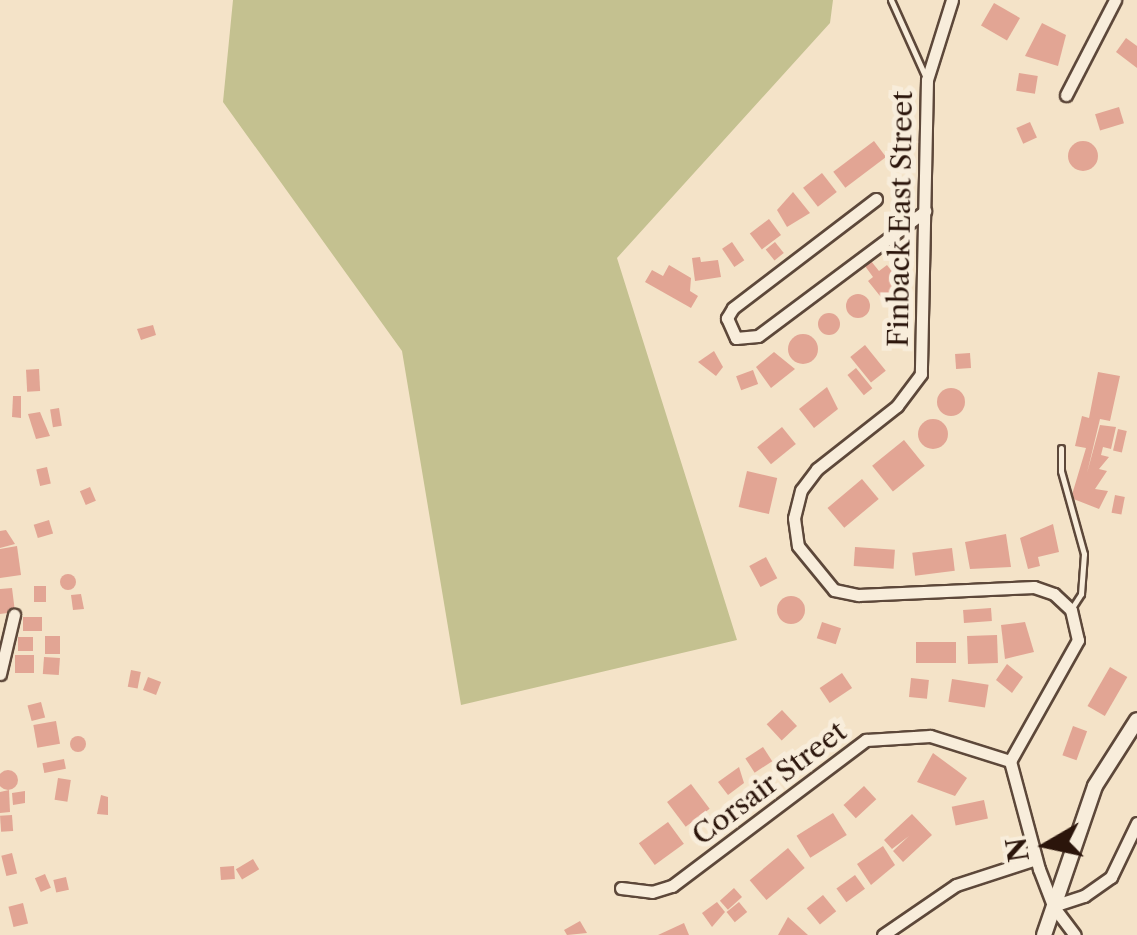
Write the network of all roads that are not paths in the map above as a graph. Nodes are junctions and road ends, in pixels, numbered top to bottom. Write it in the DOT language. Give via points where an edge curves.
graph roads {
  1 [pos="891,0"];
  2 [pos="952,0"];
  3 [pos="1115,0"];
  4 [pos="928,80"];
  5 [pos="1066,95"];
  6 [pos="876,199"];
  7 [pos="925,210"];
  8 [pos="1061,448"];
  9 [pos="1071,610"];
  10 [pos="14,615"];
  11 [pos="0,674"];
  12 [pos="1137,720"];
  13 [pos="1010,761"];
  14 [pos="1137,823"];
  15 [pos="1036,859"];
  16 [pos="621,888"];
  17 [pos="1053,906"];
  18 [pos="883,935"];
  19 [pos="1044,935"];
  20 [pos="1074,935"];
  1 -- 4 [label="lane"];
  2 -- 4 [label="street, Finback East Street"];
  3 -- 5 [label="street"];
  4 -- 7 [label="street, Finback East Street"];
  6 -- 7 [label="street" via="733,308 727,318 736,338 758,336"];
  7 -- 9 [label="street, Finback East Street" via="921,374 912,392 817,469 801,490 794,518 798,546 834,590 858,595 1034,587"];
  8 -- 9 [label="lane" via="1061,472 1084,554 1081,594"];
  9 -- 13 [label="street" via="1078,640"];
  10 -- 11 [label="street" via="4,635 7,661"];
  12 -- 17 [label="street" via="1094,786"];
  13 -- 15 [label="street"];
  13 -- 16 [label="street, Corsair Street" via="930,736 866,740 672,886 652,892"];
  14 -- 17 [label="street" via="1111,877"];
  15 -- 17 [label="street"];
  15 -- 18 [label="street" via="956,885"];
  17 -- 19 [label="street"];
  17 -- 20 [label="street"];
}
